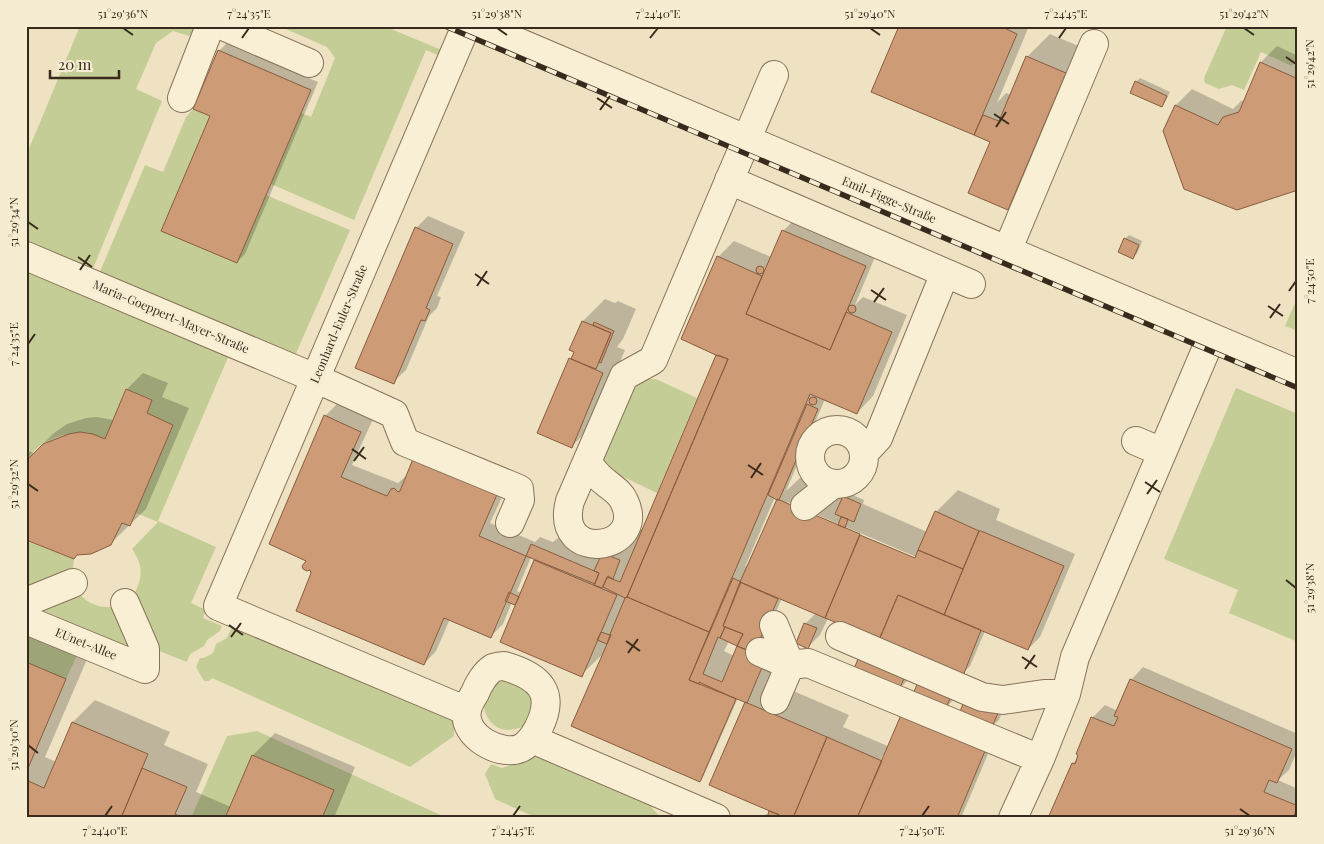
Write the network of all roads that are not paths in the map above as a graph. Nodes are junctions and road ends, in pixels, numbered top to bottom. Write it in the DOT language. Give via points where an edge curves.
graph roads {
  1 [pos="210,26"];
  2 [pos="224,26"];
  3 [pos="466,26"];
  4 [pos="480,26"];
  5 [pos="1094,44"];
  6 [pos="309,63"];
  7 [pos="774,75"];
  8 [pos="182,98"];
  9 [pos="747,140"];
  10 [pos="729,180"];
  11 [pos="1007,251"];
  12 [pos="26,256"];
  13 [pos="945,273"];
  14 [pos="970,284"];
  15 [pos="1211,338"];
  16 [pos="1298,374"];
  17 [pos="315,378"];
  18 [pos="1136,441"];
  19 [pos="864,452"];
  20 [pos="1162,452"];
  21 [pos="587,462"];
  22 [pos="833,484"];
  23 [pos="805,506"];
  24 [pos="510,523"];
  25 [pos="73,582"];
  26 [pos="26,602"];
  27 [pos="125,602"];
  28 [pos="26,620"];
  29 [pos="774,625"];
  30 [pos="840,636"];
  31 [pos="760,652"];
  32 [pos="790,665"];
  33 [pos="1066,694"];
  34 [pos="775,700"];
  35 [pos="467,711"];
  36 [pos="532,740"];
  37 [pos="1040,759"];
  38 [pos="716,818"];
  39 [pos="1014,818"];
  1 -- 8 [label="street"];
  2 -- 6 [label="street"];
  3 -- 17 [label="street, Leonhard-Euler-Straße"];
  4 -- 9 [label="street, Emil-Figge-Straße"];
  5 -- 11 [label="street"];
  7 -- 9 [label="street"];
  9 -- 10 [label="street"];
  9 -- 11 [label="street, Emil-Figge-Straße"];
  10 -- 13 [label="street"];
  10 -- 21 [label="street" via="709,204 688,254 653,360 624,376"];
  11 -- 15 [label="street, Emil-Figge-Straße"];
  12 -- 17 [label="street, Maria-Goeppert-Mayer-Straße"];
  13 -- 14 [label="street"];
  13 -- 19 [label="street" via="878,438"];
  15 -- 16 [label="street, Emil-Figge-Straße"];
  15 -- 20 [label="street"];
  17 -- 24 [label="street, Maria-Goeppert-Mayer-Straße" via="394,414 405,442 519,490 520,500"];
  17 -- 35 [label="street, Leonhard-Euler-Straße" via="218,606"];
  18 -- 20 [label="street"];
  19 -- 22 [label="street" via="864,464 858,474 850,482"];
  19 -- 22 [label="street" via="857,440 845,432 830,431 818,439 810,452 812,466 820,478"];
  20 -- 33 [label="street" via="1075,657"];
  22 -- 23 [label="street"];
  25 -- 26 [label="street"];
  27 -- 28 [label="street, EUnet-Allee" via="145,649 145,669"];
  29 -- 32 [label="street"];
  30 -- 33 [label="street" via="982,697 1003,700"];
  31 -- 32 [label="street"];
  32 -- 34 [label="street"];
  32 -- 37 [label="street" via="808,663"];
  33 -- 37 [label="street"];
  35 -- 36 [label="street" via="468,724 475,737 488,744 506,750 522,748"];
  35 -- 36 [label="street" via="480,684 493,668 504,666 520,670 540,684 545,695 543,716"];
  36 -- 38 [label="street"];
  37 -- 39 [label="street"];
}
